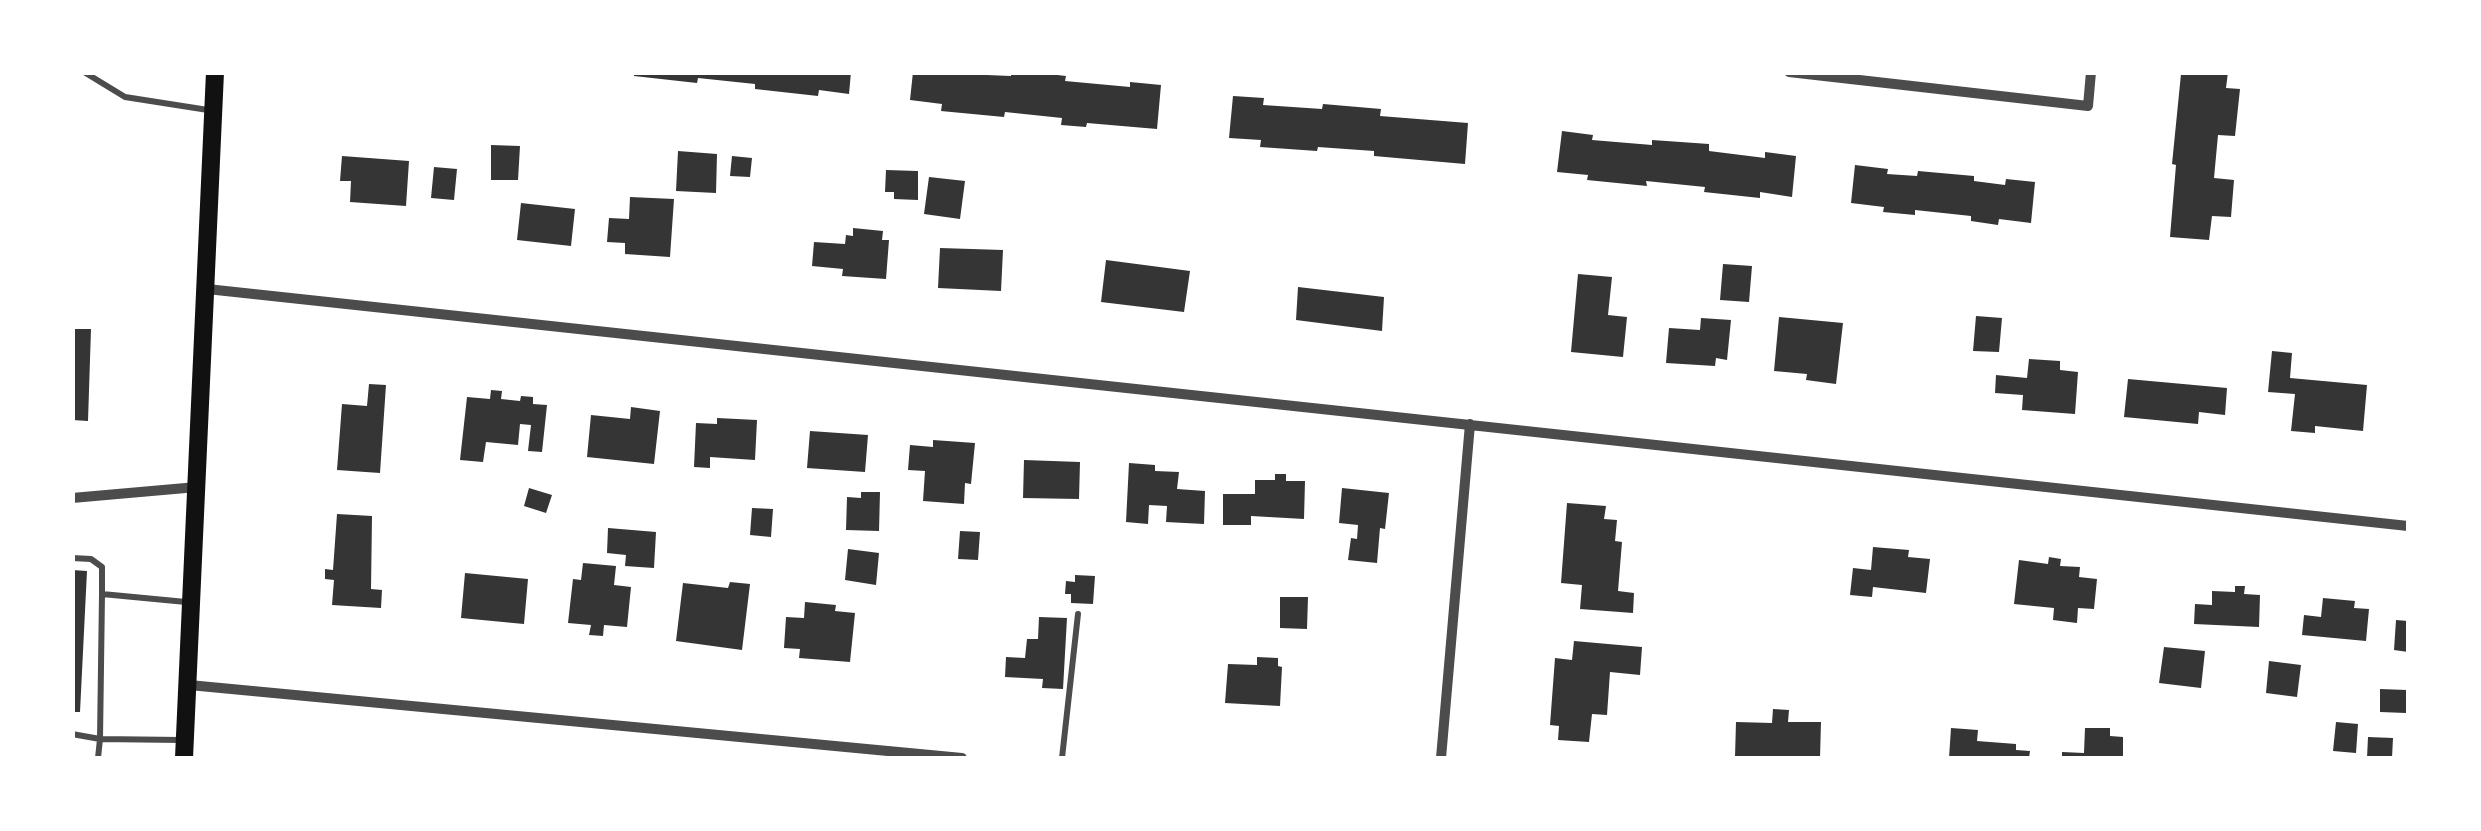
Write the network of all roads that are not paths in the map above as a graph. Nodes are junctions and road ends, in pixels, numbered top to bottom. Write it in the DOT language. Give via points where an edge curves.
graph roads {
  1 [pos="84,72"];
  2 [pos="214,72"];
  3 [pos="1789,72"];
  4 [pos="2091,72"];
  5 [pos="214,111"];
  6 [pos="208,289"];
  7 [pos="1470,424"];
  8 [pos="197,487"];
  9 [pos="72,498"];
  10 [pos="2408,526"];
  11 [pos="72,558"];
  12 [pos="102,594"];
  13 [pos="192,602"];
  14 [pos="1078,614"];
  15 [pos="189,685"];
  16 [pos="72,734"];
  17 [pos="100,739"];
  18 [pos="185,749"];
  19 [pos="98,758"];
  20 [pos="962,758"];
  21 [pos="1062,758"];
  22 [pos="1441,758"];
  1 -- 5 [label="lane" via="125,97"];
  2 -- 5 [label="main road"];
  3 -- 4 [label="street" via="2088,106"];
  5 -- 6 [label="main road"];
  6 -- 7 [label="street"];
  6 -- 8 [label="main road"];
  7 -- 10 [label="street"];
  7 -- 22 [label="street"];
  8 -- 9 [label="street"];
  8 -- 13 [label="main road"];
  11 -- 12 [label="lane" via="102,567"];
  12 -- 13 [label="lane"];
  12 -- 17 [label="lane"];
  13 -- 15 [label="main road"];
  14 -- 21 [label="lane"];
  15 -- 18 [label="main road"];
  15 -- 20 [label="street"];
  16 -- 17 [label="lane"];
  17 -- 18 [label="lane"];
  17 -- 19 [label="lane"];
}
